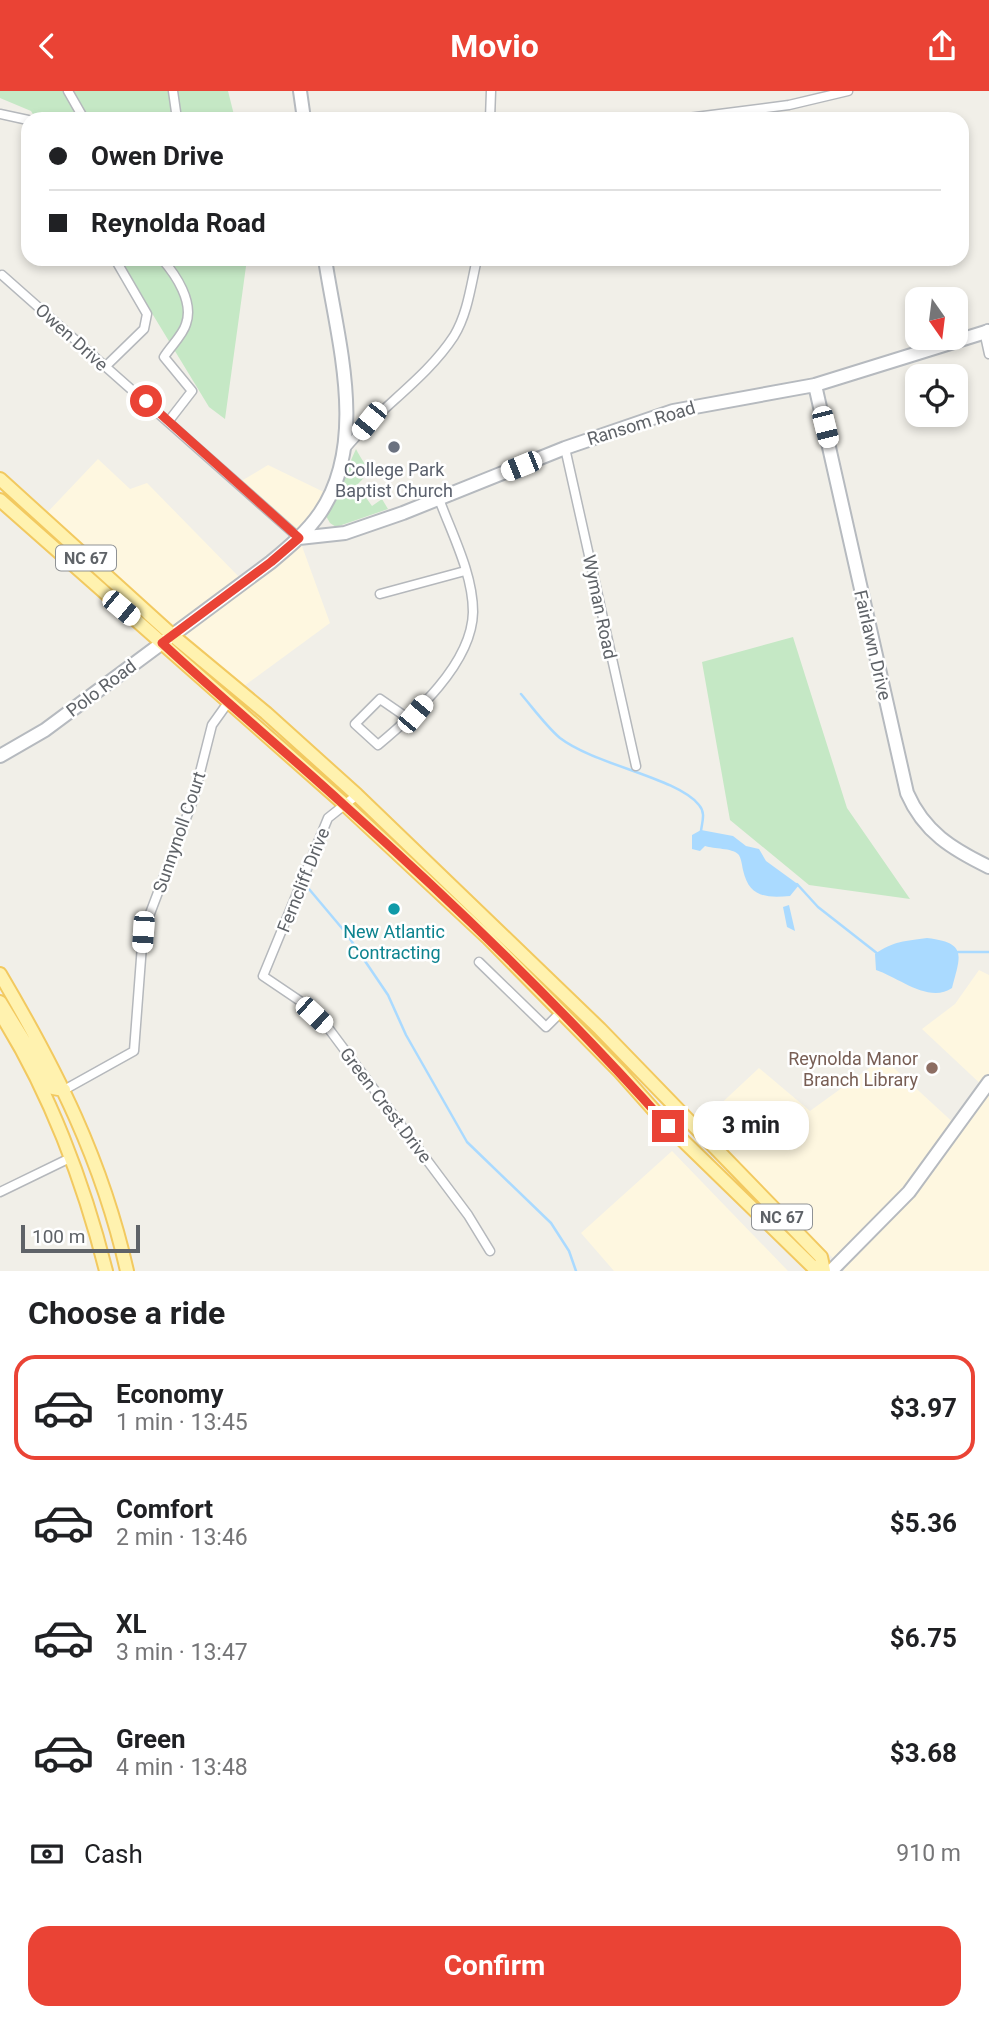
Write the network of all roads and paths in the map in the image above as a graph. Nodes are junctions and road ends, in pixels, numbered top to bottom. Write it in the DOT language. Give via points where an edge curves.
graph roads {
  1 [pos="68,91"];
  2 [pos="173,91"];
  3 [pos="300,91"];
  4 [pos="491,91"];
  5 [pos="848,91"];
  6 [pos="80,112"];
  7 [pos="176,112"];
  8 [pos="303,112"];
  9 [pos="490,112"];
  10 [pos="734,112"];
  11 [pos="0,114"];
  12 [pos="21,118"];
  13 [pos="119,266"];
  14 [pos="168,266"];
  15 [pos="326,266"];
  16 [pos="475,266"];
  17 [pos="2,275"];
  18 [pos="987,330"];
  19 [pos="989,354"];
  20 [pos="106,366"];
  21 [pos="815,385"];
  22 [pos="168,422"];
  23 [pos="346,448"];
  24 [pos="565,448"];
  25 [pos="0,479"];
  26 [pos="439,499"];
  27 [pos="0,500"];
  28 [pos="299,538"];
  29 [pos="465,571"];
  30 [pos="380,594"];
  31 [pos="167,639"];
  32 [pos="227,703"];
  33 [pos="408,719"];
  34 [pos="0,756"];
  35 [pos="636,767"];
  36 [pos="357,795"];
  37 [pos="343,803"];
  38 [pos="989,867"];
  39 [pos="479,962"];
  40 [pos="0,974"];
  41 [pos="263,976"];
  42 [pos="0,1002"];
  43 [pos="0,1013"];
  44 [pos="560,1013"];
  45 [pos="989,1082"];
  46 [pos="64,1090"];
  47 [pos="70,1157"];
  48 [pos="0,1192"];
  49 [pos="490,1251"];
  50 [pos="825,1270"];
  51 [pos="106,1271"];
  52 [pos="127,1271"];
  1 -- 6 [label="street"];
  2 -- 7 [label="street"];
  3 -- 8 [label="street"];
  4 -- 9 [label="street"];
  5 -- 10 [label="street"];
  11 -- 12 [label="street"];
  13 -- 20 [label="street" via="147,314 144,329"];
  14 -- 22 [label="street" via="185,296 187,324 164,357 192,391"];
  15 -- 23 [label="street, Polo Road" via="347,409"];
  16 -- 23 [label="street" via="455,334 435,360"];
  17 -- 20 [label="street, Owen Drive"];
  18 -- 19 [label="street"];
  18 -- 21 [label="street, Ransom Road"];
  20 -- 22 [label="street, Owen Drive"];
  21 -- 24 [label="street, Ransom Road" via="673,411"];
  21 -- 38 [label="street, Fairlawn Drive" via="907,793 932,833"];
  22 -- 28 [label="street, Owen Drive"];
  23 -- 28 [label="street, Polo Road" via="330,495"];
  24 -- 26 [label="street, Ransom Road"];
  24 -- 35 [label="street, Wyman Road"];
  25 -- 31 [label="main road, NC 67"];
  26 -- 28 [label="street, Ransom Road" via="345,533"];
  26 -- 29 [label="street"];
  27 -- 31 [label="main road, NC 67"];
  28 -- 31 [label="street, Polo Road"];
  29 -- 30 [label="street"];
  29 -- 33 [label="street" via="473,613 470,634 442,681"];
  31 -- 32 [label="main road, NC 67"];
  31 -- 34 [label="street, Polo Road" via="45,730"];
  31 -- 36 [label="main road, NC 67" via="266,713"];
  32 -- 37 [label="main road, NC 67"];
  32 -- 46 [label="street, Sunnynoll Court" via="212,725 193,800 143,932 134,1051"];
  33 -- 33 [label="street" via="377,745 355,724 380,699"];
  36 -- 37 [label="street, Ferncliff Drive"];
  36 -- 50 [label="main road, NC 67" via="600,1029 821,1257"];
  37 -- 41 [label="street, Ferncliff Drive" via="328,818"];
  37 -- 44 [label="main road, NC 67" via="488,938"];
  39 -- 44 [label="street" via="546,1027"];
  40 -- 46 [label="main road"];
  41 -- 49 [label="street, Green Crest Drive" via="300,1001 329,1029"];
  42 -- 46 [label="main road" via="53,1088"];
  43 -- 47 [label="main road"];
  44 -- 50 [label="main road, NC 67" via="735,1192 813,1267"];
  45 -- 50 [label="street" via="909,1192"];
  46 -- 52 [label="main road" via="106,1194"];
  47 -- 48 [label="street"];
  47 -- 51 [label="main road"];
}
